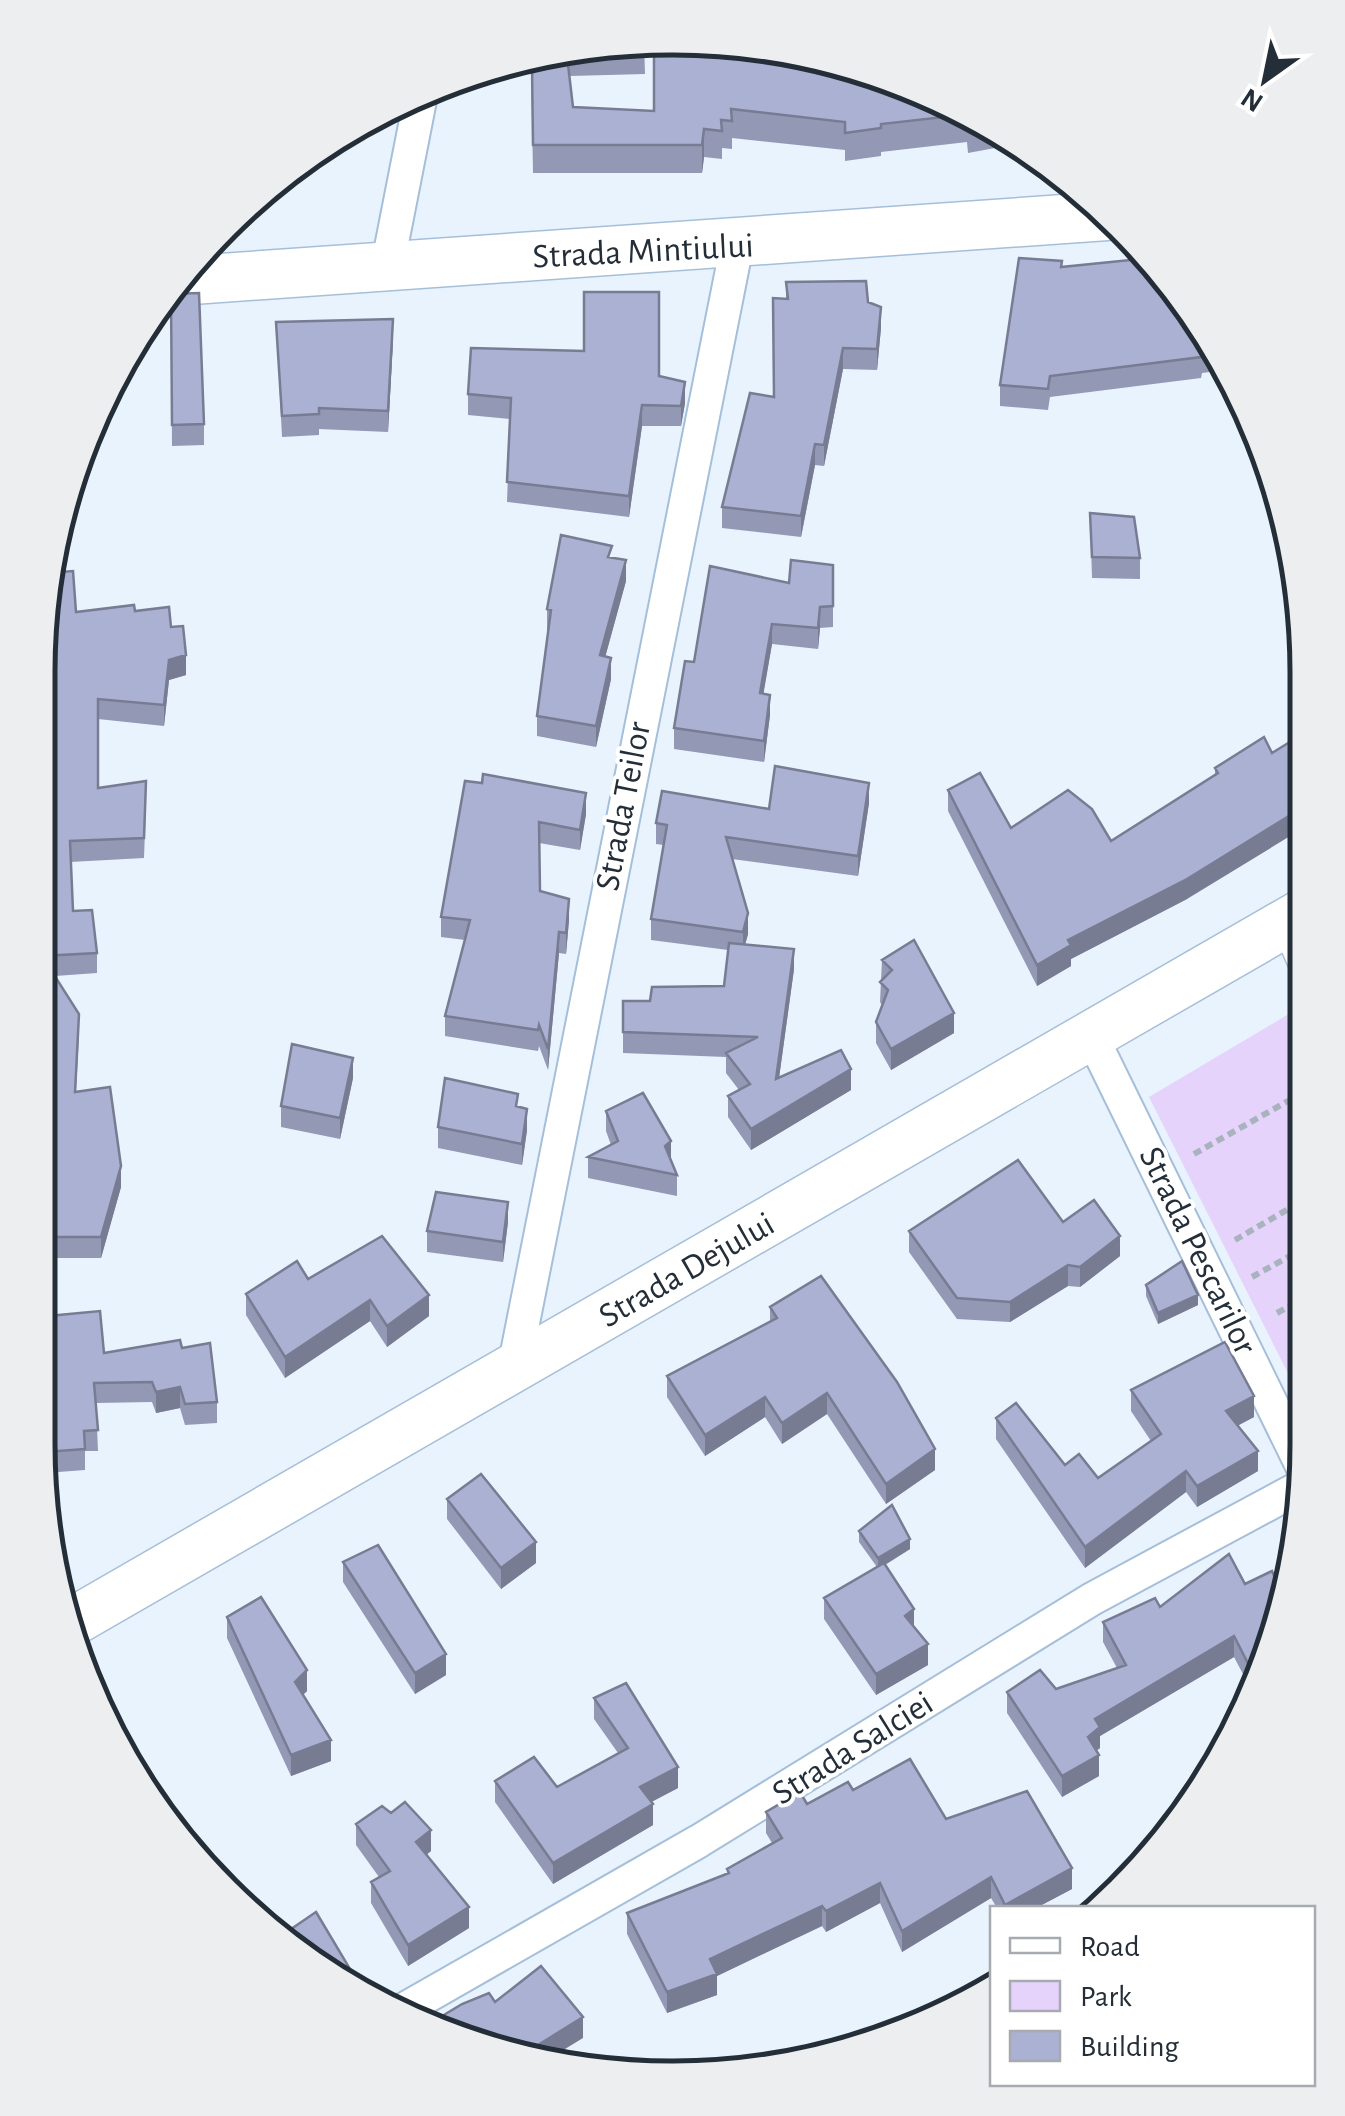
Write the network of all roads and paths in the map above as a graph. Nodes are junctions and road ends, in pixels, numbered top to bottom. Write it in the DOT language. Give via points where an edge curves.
graph roads {
  1 [pos="418,110"];
  2 [pos="1090,217"];
  3 [pos="736,245"];
  4 [pos="388,264"];
  5 [pos="197,279"];
  6 [pos="1290,921"];
  7 [pos="1092,1035"];
  8 [pos="1290,1100"];
  9 [pos="1194,1154"];
  10 [pos="1290,1208"];
  11 [pos="1235,1240"];
  12 [pos="1290,1257"];
  13 [pos="1252,1277"];
  14 [pos="1290,1306"];
  15 [pos="1277,1313"];
  16 [pos="514,1368"];
  17 [pos="1290,1441"];
  18 [pos="1288,1494"];
  19 [pos="80,1617"];
  20 [pos="414,2004"];
  1 -- 4 [label="street"];
  2 -- 3 [label="main road, Strada Mintiului"];
  3 -- 4 [label="main road, Strada Mintiului"];
  3 -- 16 [label="street, Strada Teilor"];
  4 -- 5 [label="main road, Strada Mintiului"];
  6 -- 7 [label="main road, Strada Dejului"];
  7 -- 16 [label="main road, Strada Dejului"];
  7 -- 17 [label="street, Strada Pescarilor"];
  8 -- 9 [label="path"];
  10 -- 11 [label="path"];
  12 -- 13 [label="path"];
  14 -- 15 [label="path"];
  16 -- 19 [label="main road, Strada Dejului"];
  18 -- 20 [label="street, Strada Salciei" via="1092,1600 700,1841"];
}
